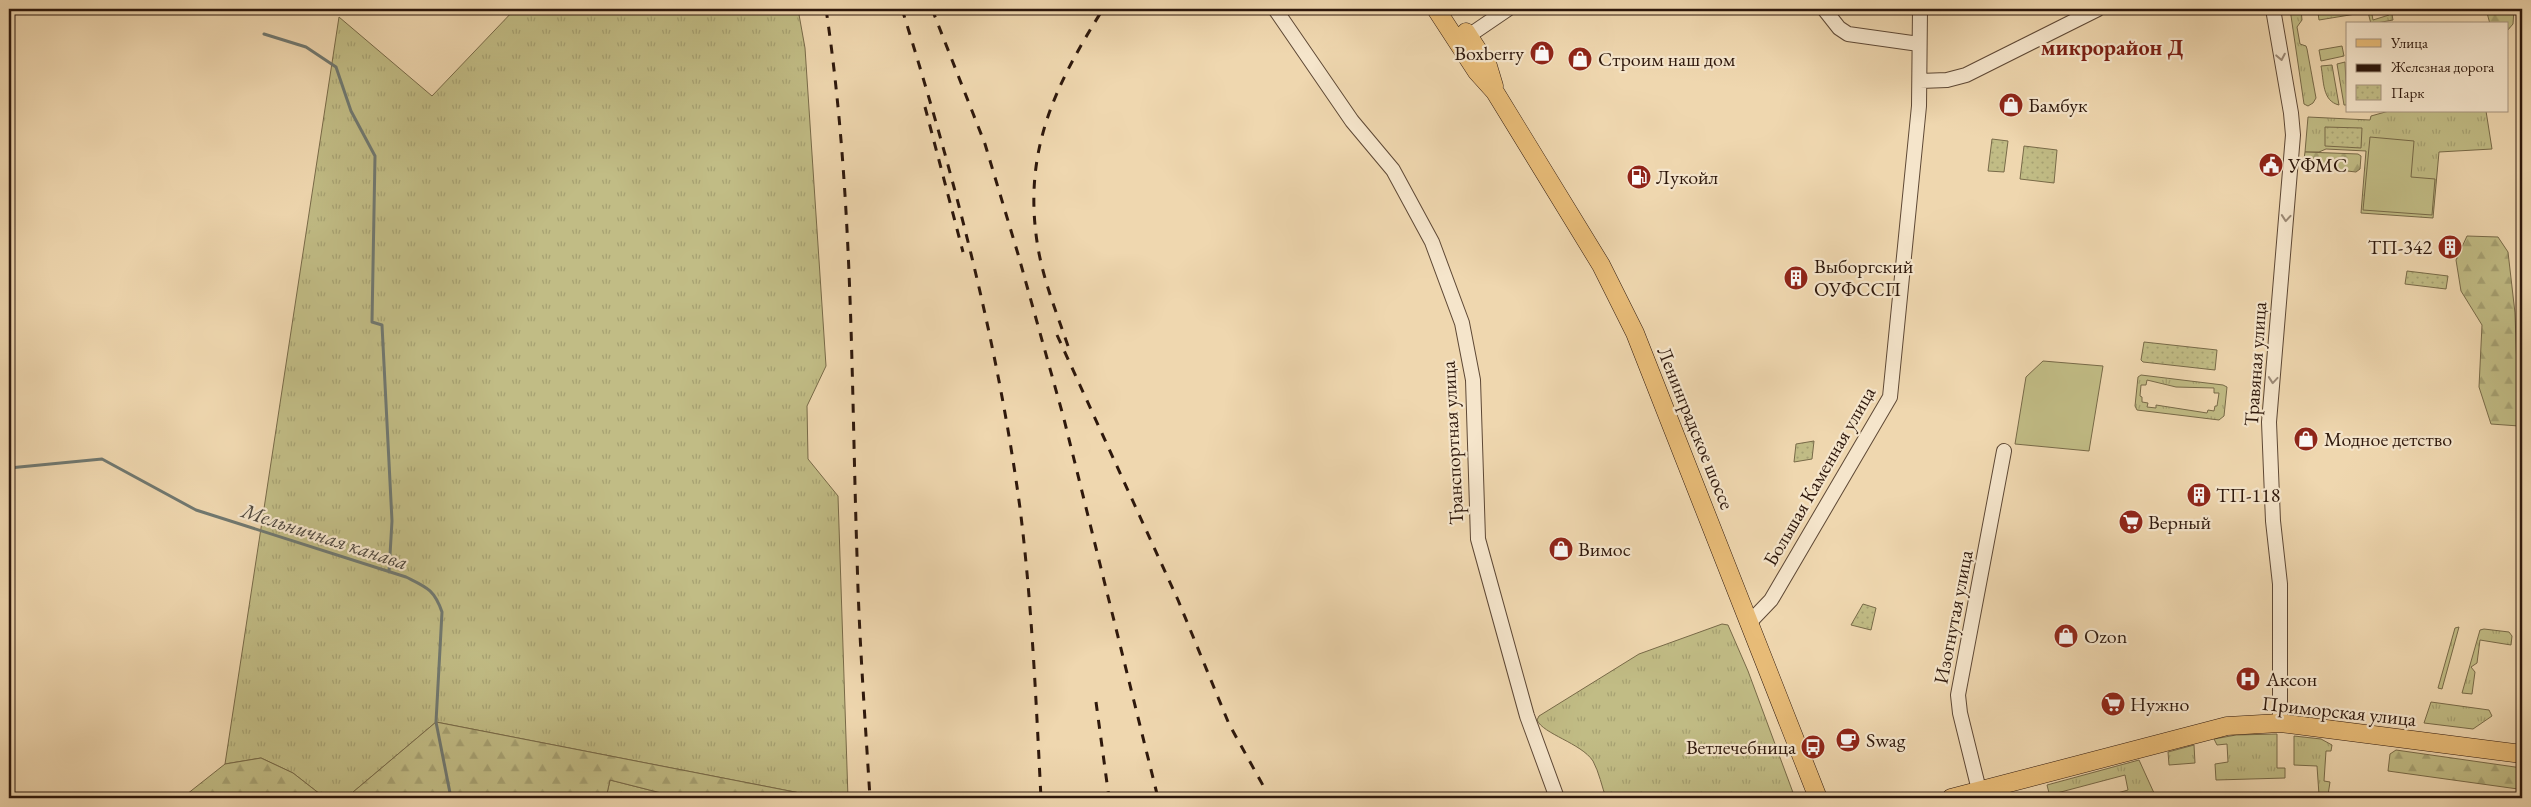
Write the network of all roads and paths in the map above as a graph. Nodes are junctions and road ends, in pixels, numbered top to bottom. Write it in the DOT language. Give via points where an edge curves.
graph roads {
  1 [pos="1275,9"];
  2 [pos="1436,9"];
  3 [pos="1450,9"];
  4 [pos="1508,9"];
  5 [pos="1824,9"];
  6 [pos="1920,9"];
  7 [pos="2098,9"];
  8 [pos="2273,9"];
  9 [pos="1463,39"];
  10 [pos="1919,44"];
  11 [pos="1920,81"];
  12 [pos="2004,451"];
  13 [pos="1749,623"];
  14 [pos="2280,723"];
  15 [pos="2522,754"];
  16 [pos="1979,790"];
  17 [pos="1557,798"];
  18 [pos="1818,798"];
  19 [pos="1951,798"];
  1 -- 17 [label="street, Транспортная улица" via="1352,121 1393,170 1432,242 1462,323 1472,380 1478,539 1527,716"];
  2 -- 9 [label="main road, Ленинградское шоссе"];
  3 -- 9 [label="main road, Ленинградское шоссе"];
  4 -- 9 [label="street"];
  5 -- 10 [label="street" via="1848,34"];
  6 -- 10 [label="street, Большая Каменная улица"];
  7 -- 11 [label="street" via="1966,74 1947,80"];
  8 -- 14 [label="street, Травяная улица, one-way" via="2292,113 2293,136 2269,422 2273,521 2280,584"];
  9 -- 13 [label="main road, Ленинградское шоссе" via="1488,66 1495,92 1602,264 1635,333"];
  10 -- 11 [label="street, Большая Каменная улица"];
  11 -- 13 [label="street, Большая Каменная улица" via="1890,397 1771,600"];
  12 -- 16 [label="street, Изогнутая улица" via="1958,695 1958,707"];
  13 -- 18 [label="main road, Ленинградское шоссе"];
  14 -- 15 [label="main road, Приморская улица"];
  14 -- 16 [label="main road, Приморская улица" via="2214,728"];
  16 -- 19 [label="main road, Приморская улица"];
}
